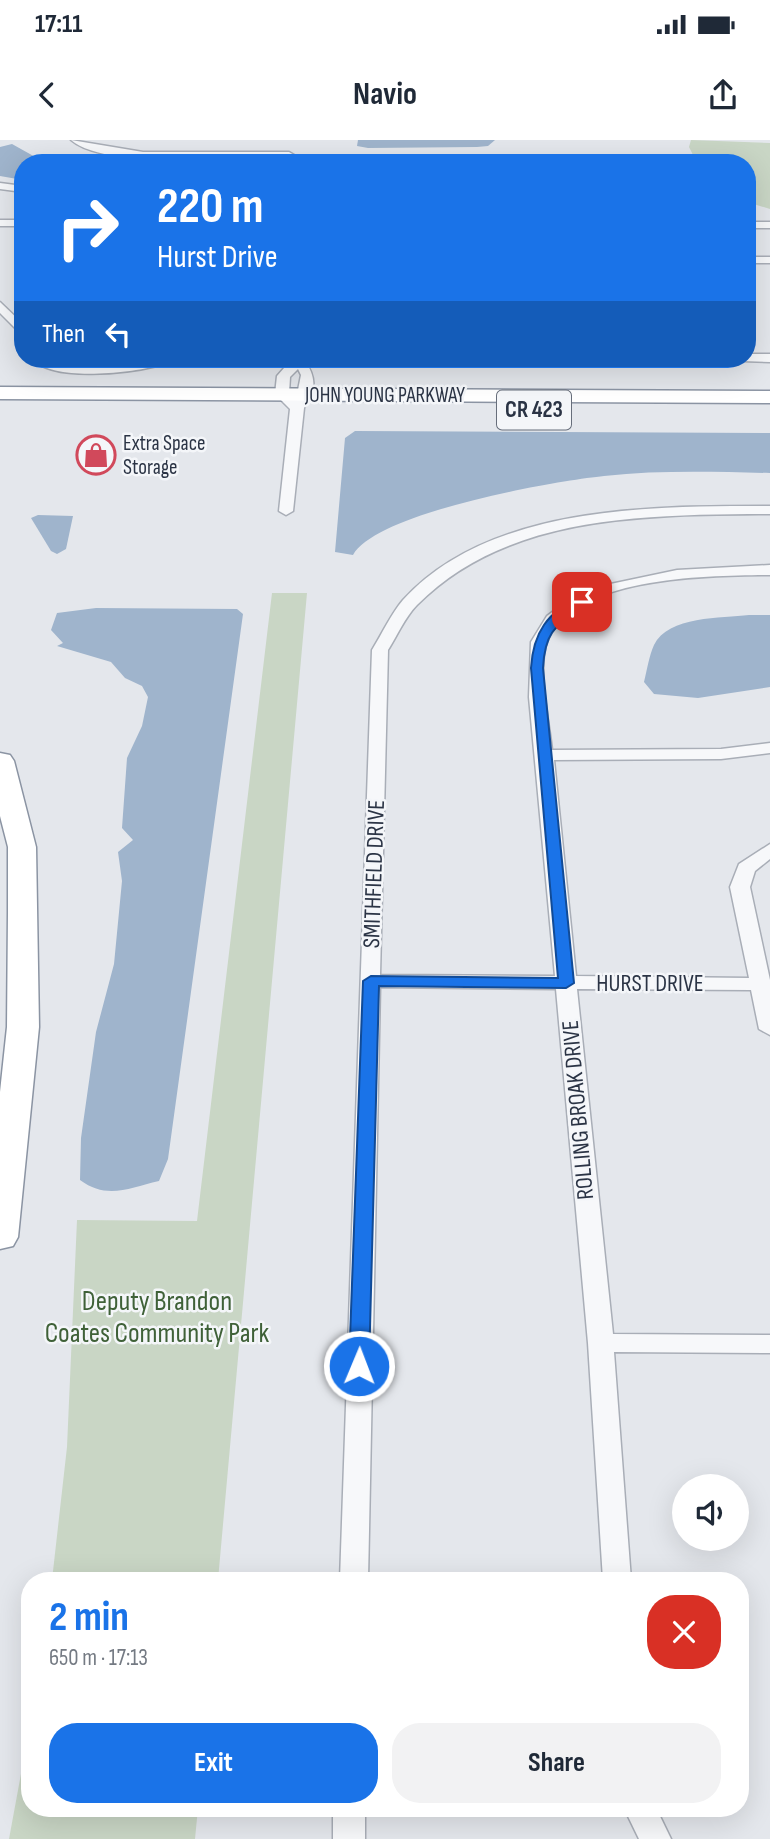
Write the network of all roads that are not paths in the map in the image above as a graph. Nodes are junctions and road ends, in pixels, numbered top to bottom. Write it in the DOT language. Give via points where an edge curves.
graph roads {
  1 [pos="76,140"];
  2 [pos="117,154"];
  3 [pos="0,306"];
  4 [pos="14,322"];
  5 [pos="75,368"];
  6 [pos="140,368"];
  7 [pos="291,368"];
  8 [pos="303,368"];
  9 [pos="0,379"];
  10 [pos="0,393"];
  11 [pos="225,394"];
  12 [pos="770,397"];
  13 [pos="295,399"];
  14 [pos="0,407"];
  15 [pos="770,412"];
  16 [pos="286,510"];
  17 [pos="770,510"];
  18 [pos="770,570"];
  19 [pos="770,748"];
  20 [pos="544,755"];
  21 [pos="0,761"];
  22 [pos="770,850"];
  23 [pos="371,981"];
  24 [pos="566,983"];
  25 [pos="760,984"];
  26 [pos="770,1029"];
  27 [pos="0,1237"];
  28 [pos="601,1343"];
  29 [pos="770,1345"];
  30 [pos="354,1572"];
  31 [pos="616,1572"];
  32 [pos="349,1817"];
  33 [pos="644,1817"];
  34 [pos="349,1839"];
  35 [pos="655,1839"];
  1 -- 2 [label="street" via="87,148"];
  3 -- 4 [label="street"];
  5 -- 6 [label="street"];
  7 -- 13 [label="street" via="284,376"];
  8 -- 13 [label="street" via="308,375"];
  9 -- 11 [label="highway" via="43,389"];
  10 -- 11 [label="highway, JOHN YOUNG PARKWAY / CR 423"];
  11 -- 13 [label="highway, JOHN YOUNG PARKWAY / CR 423"];
  12 -- 13 [label="highway, JOHN YOUNG PARKWAY / CR 423"];
  13 -- 14 [label="highway, JOHN YOUNG PARKWAY / CR 423"];
  13 -- 15 [label="highway, JOHN YOUNG PARKWAY / CR 423"];
  13 -- 16 [label="street"];
  17 -- 23 [label="street, SMITHFIELD DRIVE" via="676,511 569,524 478,553 443,570 412,597 392,622 380,650"];
  18 -- 20 [label="street, ROLLING BROAK DRIVE" via="662,576 597,593 566,610 538,642"];
  19 -- 20 [label="street" via="721,754"];
  20 -- 24 [label="street, ROLLING BROAK DRIVE"];
  21 -- 27 [label="highway" via="22,847 23,1027"];
  22 -- 25 [label="street" via="746,868 740,887"];
  23 -- 24 [label="street, HURST DRIVE"];
  23 -- 30 [label="street, SMITHFIELD DRIVE"];
  24 -- 25 [label="street, HURST DRIVE"];
  24 -- 28 [label="street, ROLLING BROAK DRIVE"];
  25 -- 26 [label="street"];
  28 -- 29 [label="street"];
  28 -- 31 [label="street, ROLLING BROAK DRIVE"];
  32 -- 34 [label="street"];
  33 -- 35 [label="street"];
}
